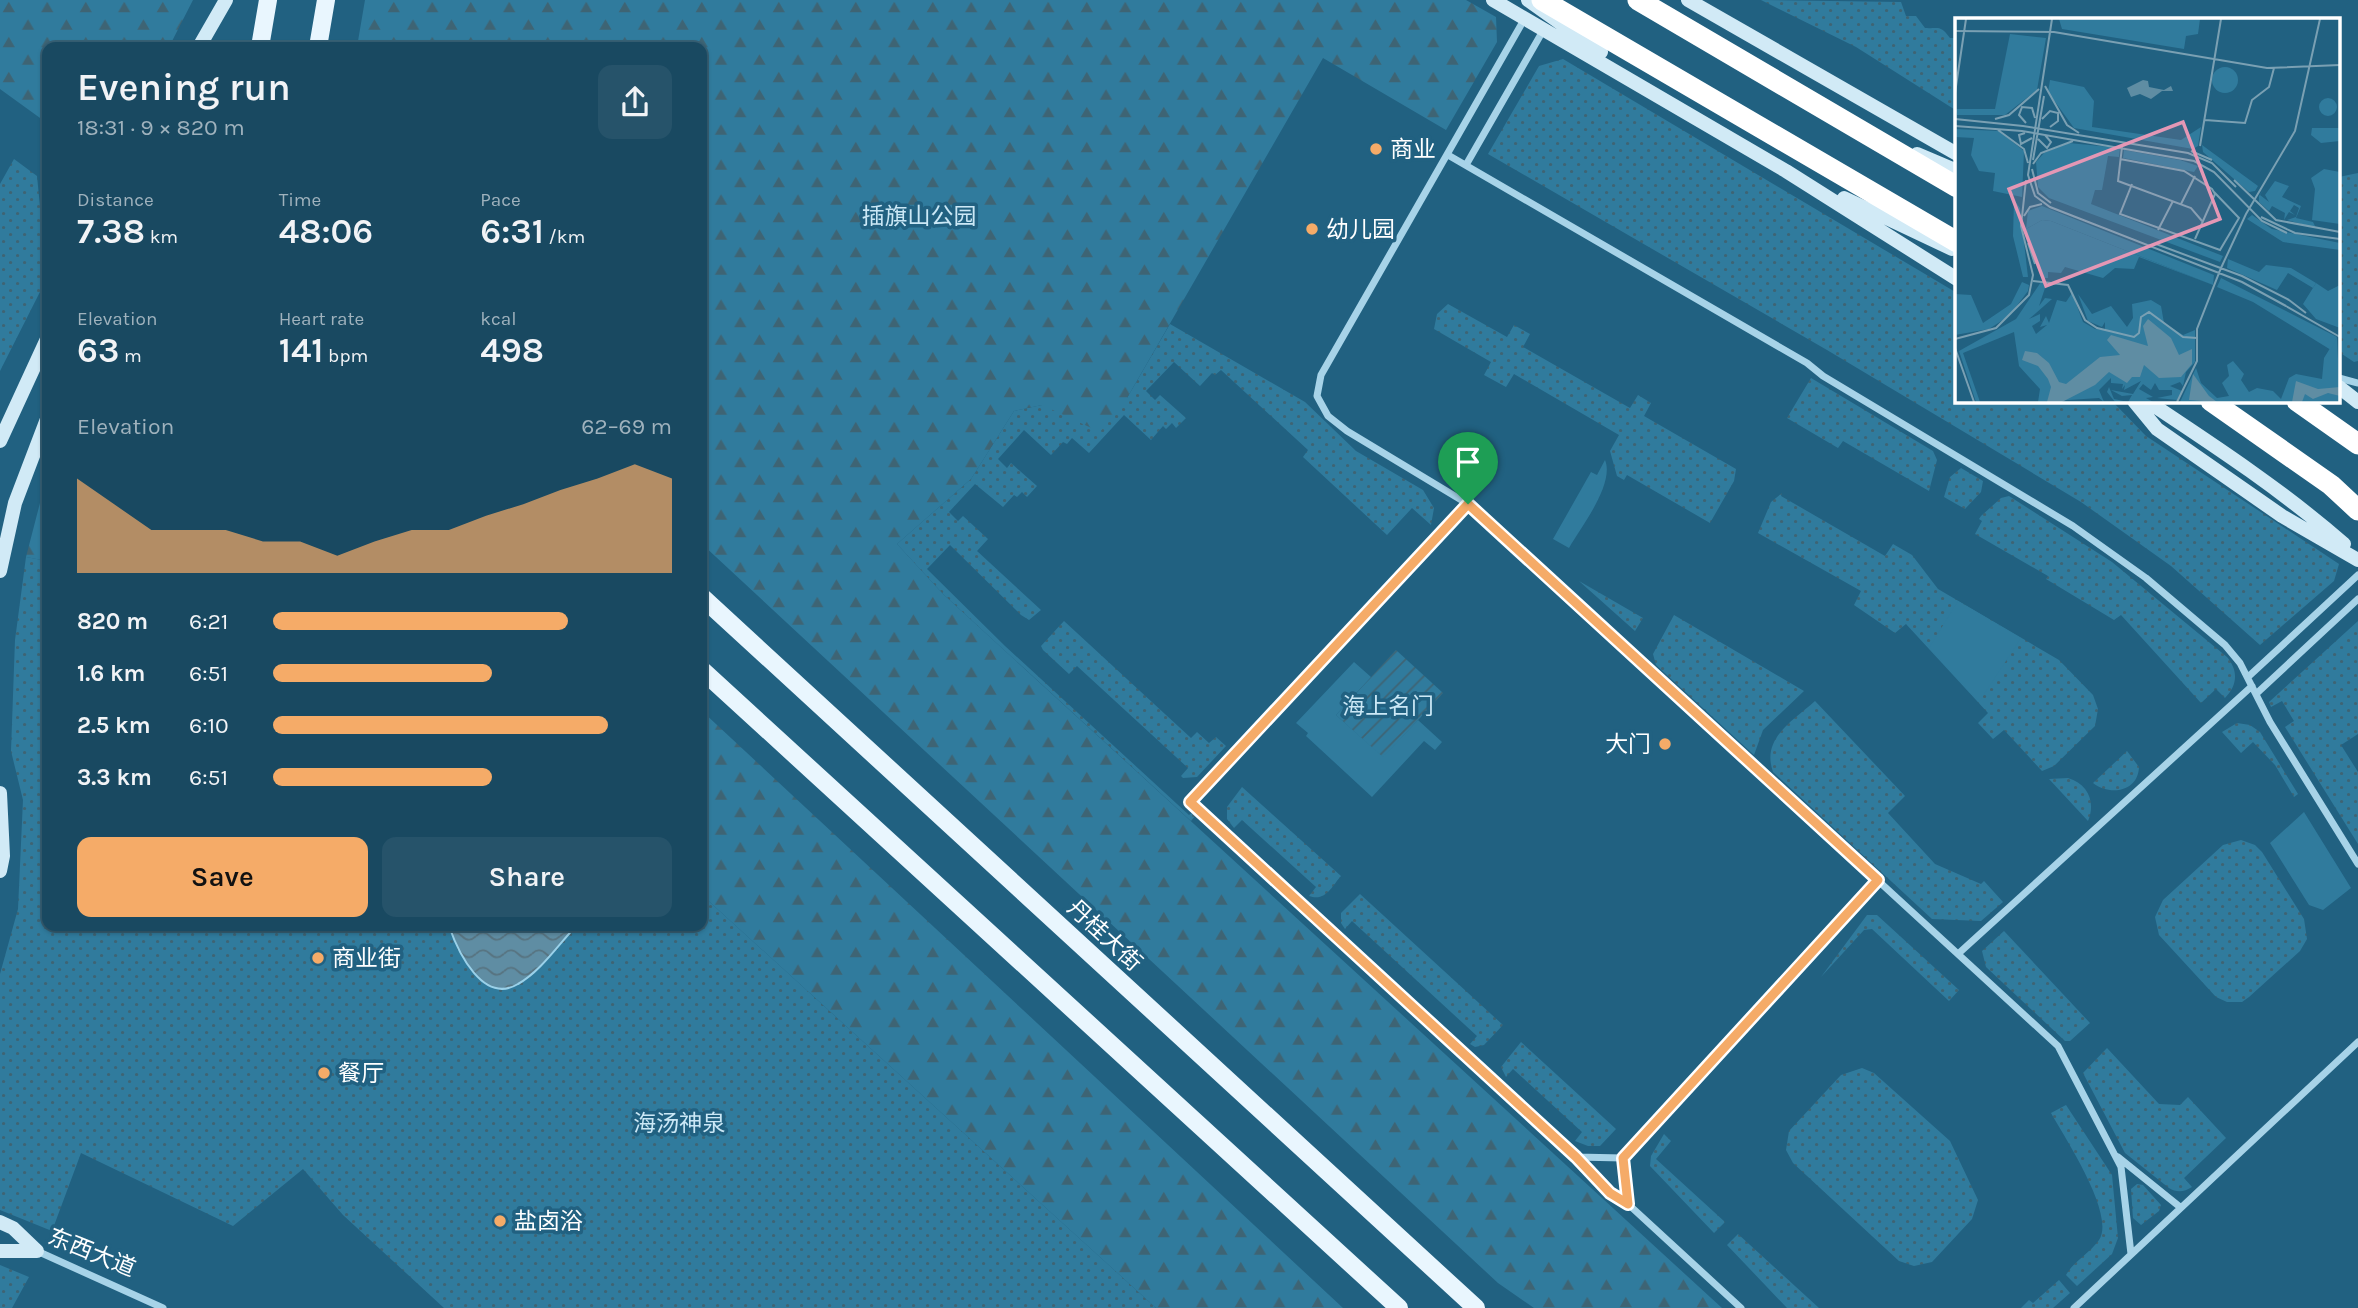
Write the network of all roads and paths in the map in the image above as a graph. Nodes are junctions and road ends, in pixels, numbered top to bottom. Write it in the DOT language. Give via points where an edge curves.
graph roads {
  1 [pos="226,0"];
  2 [pos="268,0"];
  3 [pos="326,0"];
  4 [pos="1493,0"];
  5 [pos="1528,0"];
  6 [pos="1542,0"];
  7 [pos="1638,0"];
  8 [pos="1688,0"];
  9 [pos="1526,18"];
  10 [pos="1545,28"];
  11 [pos="202,42"];
  12 [pos="261,42"];
  13 [pos="319,42"];
  14 [pos="1682,110"];
  15 [pos="1858,128"];
  16 [pos="1955,153"];
  17 [pos="1448,155"];
  18 [pos="1466,165"];
  19 [pos="1786,171"];
  20 [pos="1955,171"];
  21 [pos="1955,186"];
  22 [pos="1955,241"];
  23 [pos="1955,251"];
  24 [pos="1955,278"];
  25 [pos="42,350"];
  26 [pos="2340,378"];
  27 [pos="2358,383"];
  28 [pos="2340,388"];
  29 [pos="2135,402"];
  30 [pos="2148,402"];
  31 [pos="2212,402"];
  32 [pos="2298,402"];
  33 [pos="2358,402"];
  34 [pos="42,432"];
  35 [pos="0,442"];
  36 [pos="2358,444"];
  37 [pos="1468,504"];
  38 [pos="2358,510"];
  39 [pos="2358,558"];
  40 [pos="0,571"];
  41 [pos="2358,575"];
  42 [pos="2358,599"];
  43 [pos="707,602"];
  44 [pos="707,675"];
  45 [pos="2248,677"];
  46 [pos="2252,686"];
  47 [pos="2256,694"];
  48 [pos="0,793"];
  49 [pos="2358,864"];
  50 [pos="0,871"];
  51 [pos="1878,880"];
  52 [pos="1958,954"];
  53 [pos="2358,1042"];
  54 [pos="2117,1156"];
  55 [pos="1576,1157"];
  56 [pos="1623,1158"];
  57 [pos="1628,1204"];
  58 [pos="2180,1207"];
  59 [pos="0,1222"];
  60 [pos="0,1251"];
  61 [pos="37,1251"];
  62 [pos="2131,1254"];
  63 [pos="163,1308"];
  64 [pos="1399,1308"];
  65 [pos="1476,1308"];
  66 [pos="1741,1308"];
  67 [pos="2074,1308"];
  1 -- 11 [label="street"];
  2 -- 12 [label="main road"];
  3 -- 13 [label="main road"];
  4 -- 9 [label="street"];
  5 -- 14 [label="street"];
  6 -- 22 [label="highway"];
  7 -- 15 [label="highway"];
  8 -- 16 [label="street"];
  9 -- 10 [label="street"];
  9 -- 17 [label="street"];
  10 -- 14 [label="street"];
  10 -- 18 [label="street"];
  14 -- 19 [label="street"];
  15 -- 20 [label="street"];
  15 -- 21 [label="highway"];
  17 -- 18 [label="street"];
  17 -- 37 [label="street" via="1321,375 1317,390 1323,410 1343,429"];
  18 -- 45 [label="street" via="1807,363 2073,526 2178,604 2233,653"];
  19 -- 23 [label="street"];
  19 -- 24 [label="street"];
  25 -- 35 [label="street"];
  26 -- 27 [label="street"];
  28 -- 33 [label="street"];
  29 -- 39 [label="street" via="2157,429 2282,516"];
  30 -- 39 [label="street" via="2249,469"];
  31 -- 38 [label="highway" via="2331,485"];
  32 -- 36 [label="highway"];
  34 -- 40 [label="street" via="15,503"];
  37 -- 51 [label="street"];
  37 -- 55 [label="street" via="1190,802"];
  41 -- 45 [label="street"];
  42 -- 47 [label="street"];
  43 -- 65 [label="main road, 丹桂大街"];
  44 -- 64 [label="main road"];
  45 -- 46 [label="street"];
  46 -- 47 [label="street"];
  46 -- 52 [label="street"];
  47 -- 49 [label="street"];
  48 -- 50 [label="street"];
  51 -- 52 [label="street"];
  51 -- 56 [label="street"];
  52 -- 54 [label="street" via="2058,1046"];
  53 -- 58 [label="street"];
  54 -- 58 [label="street"];
  54 -- 62 [label="street"];
  55 -- 56 [label="street"];
  55 -- 57 [label="street" via="1610,1193"];
  56 -- 57 [label="street"];
  57 -- 66 [label="street"];
  58 -- 62 [label="street"];
  59 -- 61 [label="street"];
  60 -- 61 [label="street, 东西大道"];
  61 -- 63 [label="street, 东西大道"];
  62 -- 67 [label="street"];
}
